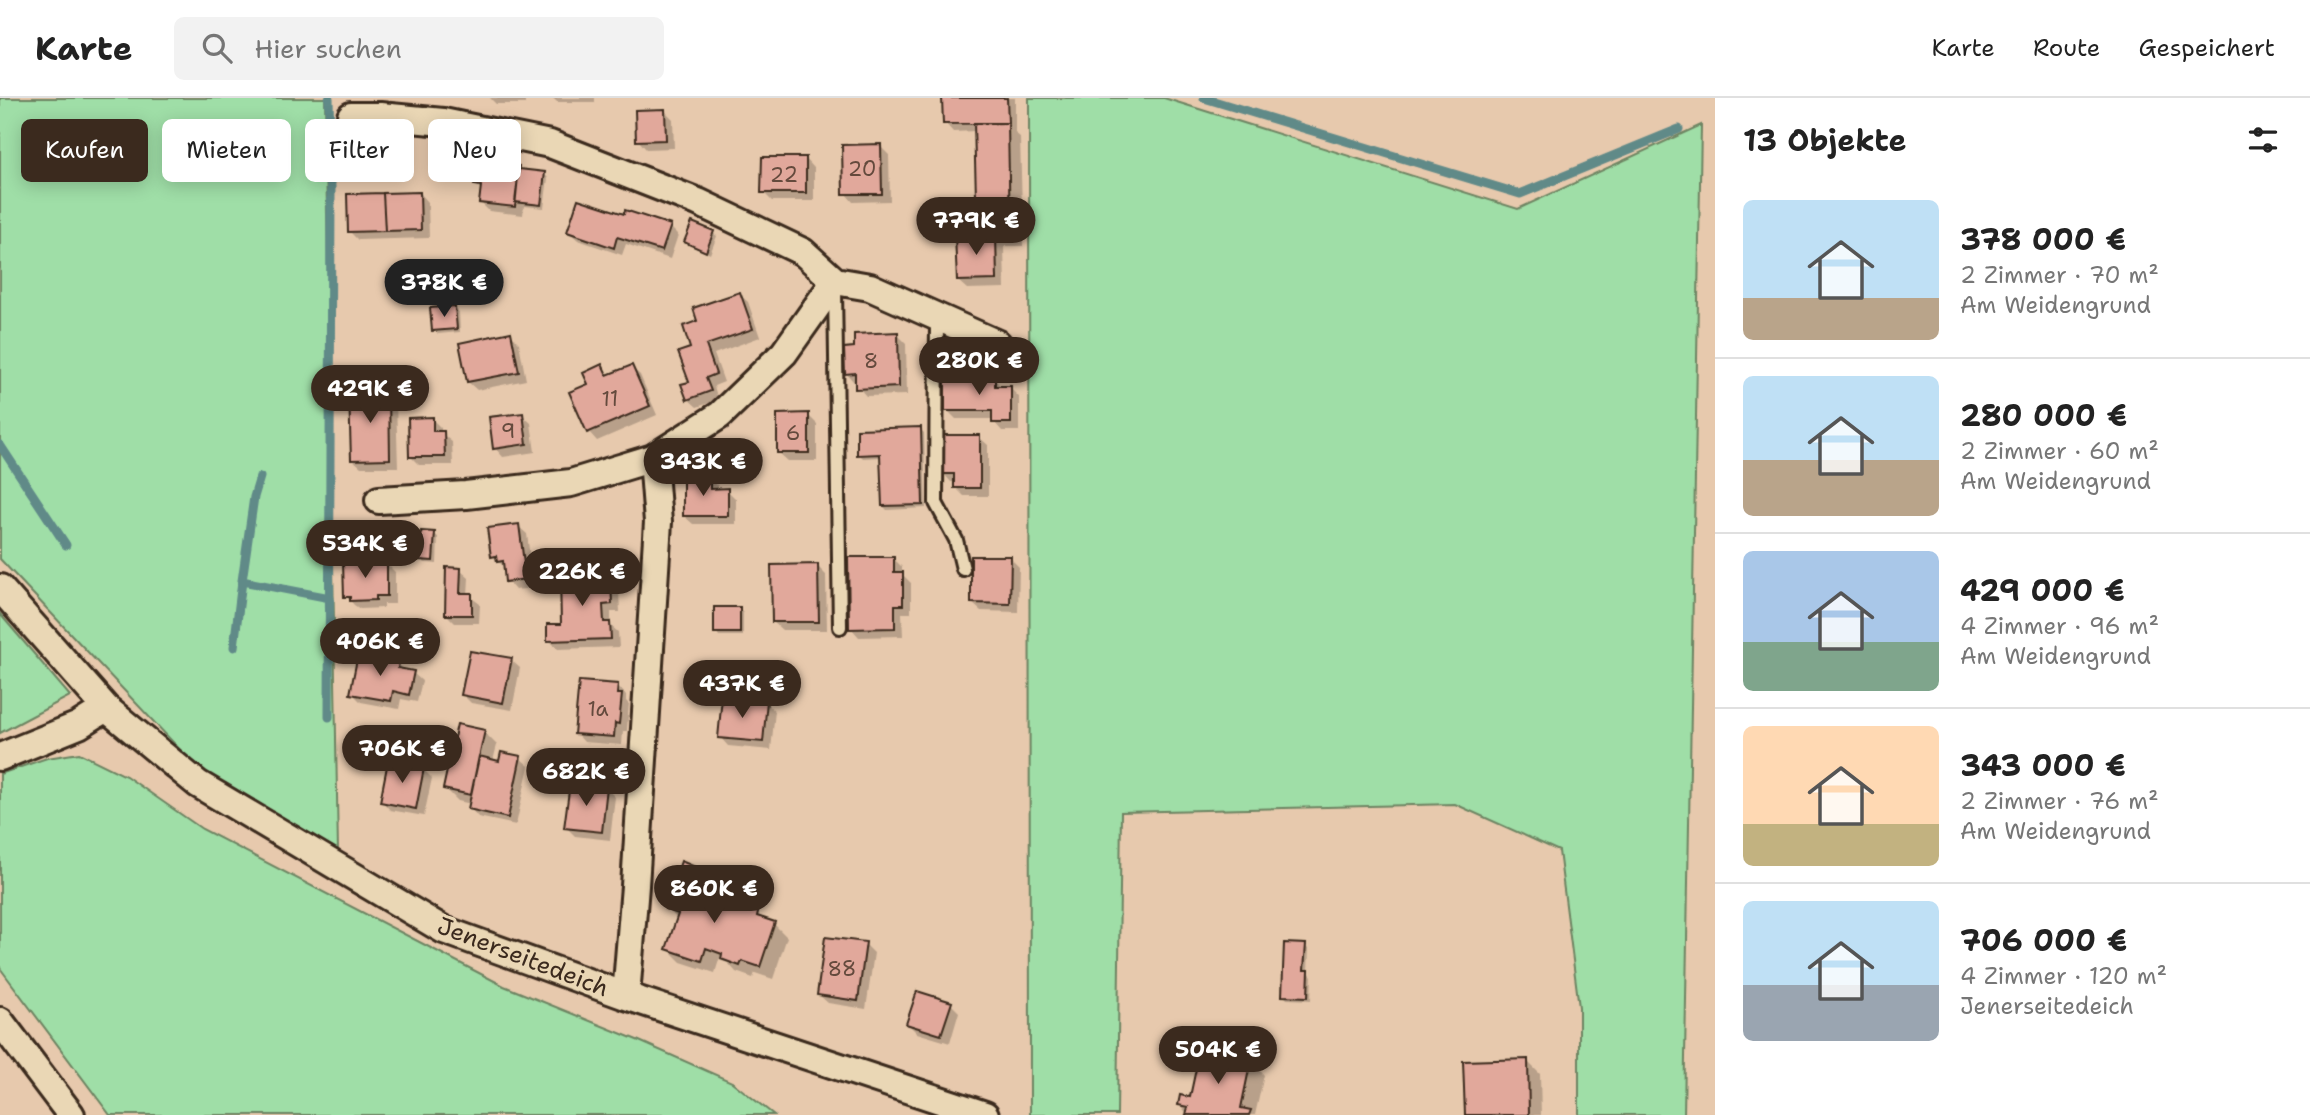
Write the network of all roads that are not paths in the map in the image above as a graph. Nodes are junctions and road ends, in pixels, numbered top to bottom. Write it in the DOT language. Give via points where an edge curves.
graph roads {
  1 [pos="351,116"];
  2 [pos="835,281"];
  3 [pos="937,317"];
  4 [pos="998,344"];
  5 [pos="653,458"];
  6 [pos="379,500"];
  7 [pos="963,569"];
  8 [pos="0,588"];
  9 [pos="840,627"];
  10 [pos="107,708"];
  11 [pos="0,757"];
  12 [pos="625,996"];
  13 [pos="0,1021"];
  14 [pos="71,1115"];
  15 [pos="985,1115"];
  1 -- 2 [label="street" via="443,122 550,144 698,202 803,252"];
  2 -- 3 [label="street" via="870,286"];
  2 -- 5 [label="street" via="784,354 720,415"];
  2 -- 9 [label="lane"];
  3 -- 4 [label="street"];
  3 -- 7 [label="lane" via="936,503 956,540"];
  5 -- 6 [label="street" via="571,483"];
  5 -- 12 [label="street" via="658,522"];
  8 -- 10 [label="street, Jenerseitedeich"];
  10 -- 11 [label="street" via="79,725"];
  10 -- 12 [label="street, Jenerseitedeich" via="198,783 444,930"];
  12 -- 15 [label="street, Jenerseitedeich"];
  13 -- 14 [label="street"];
}
